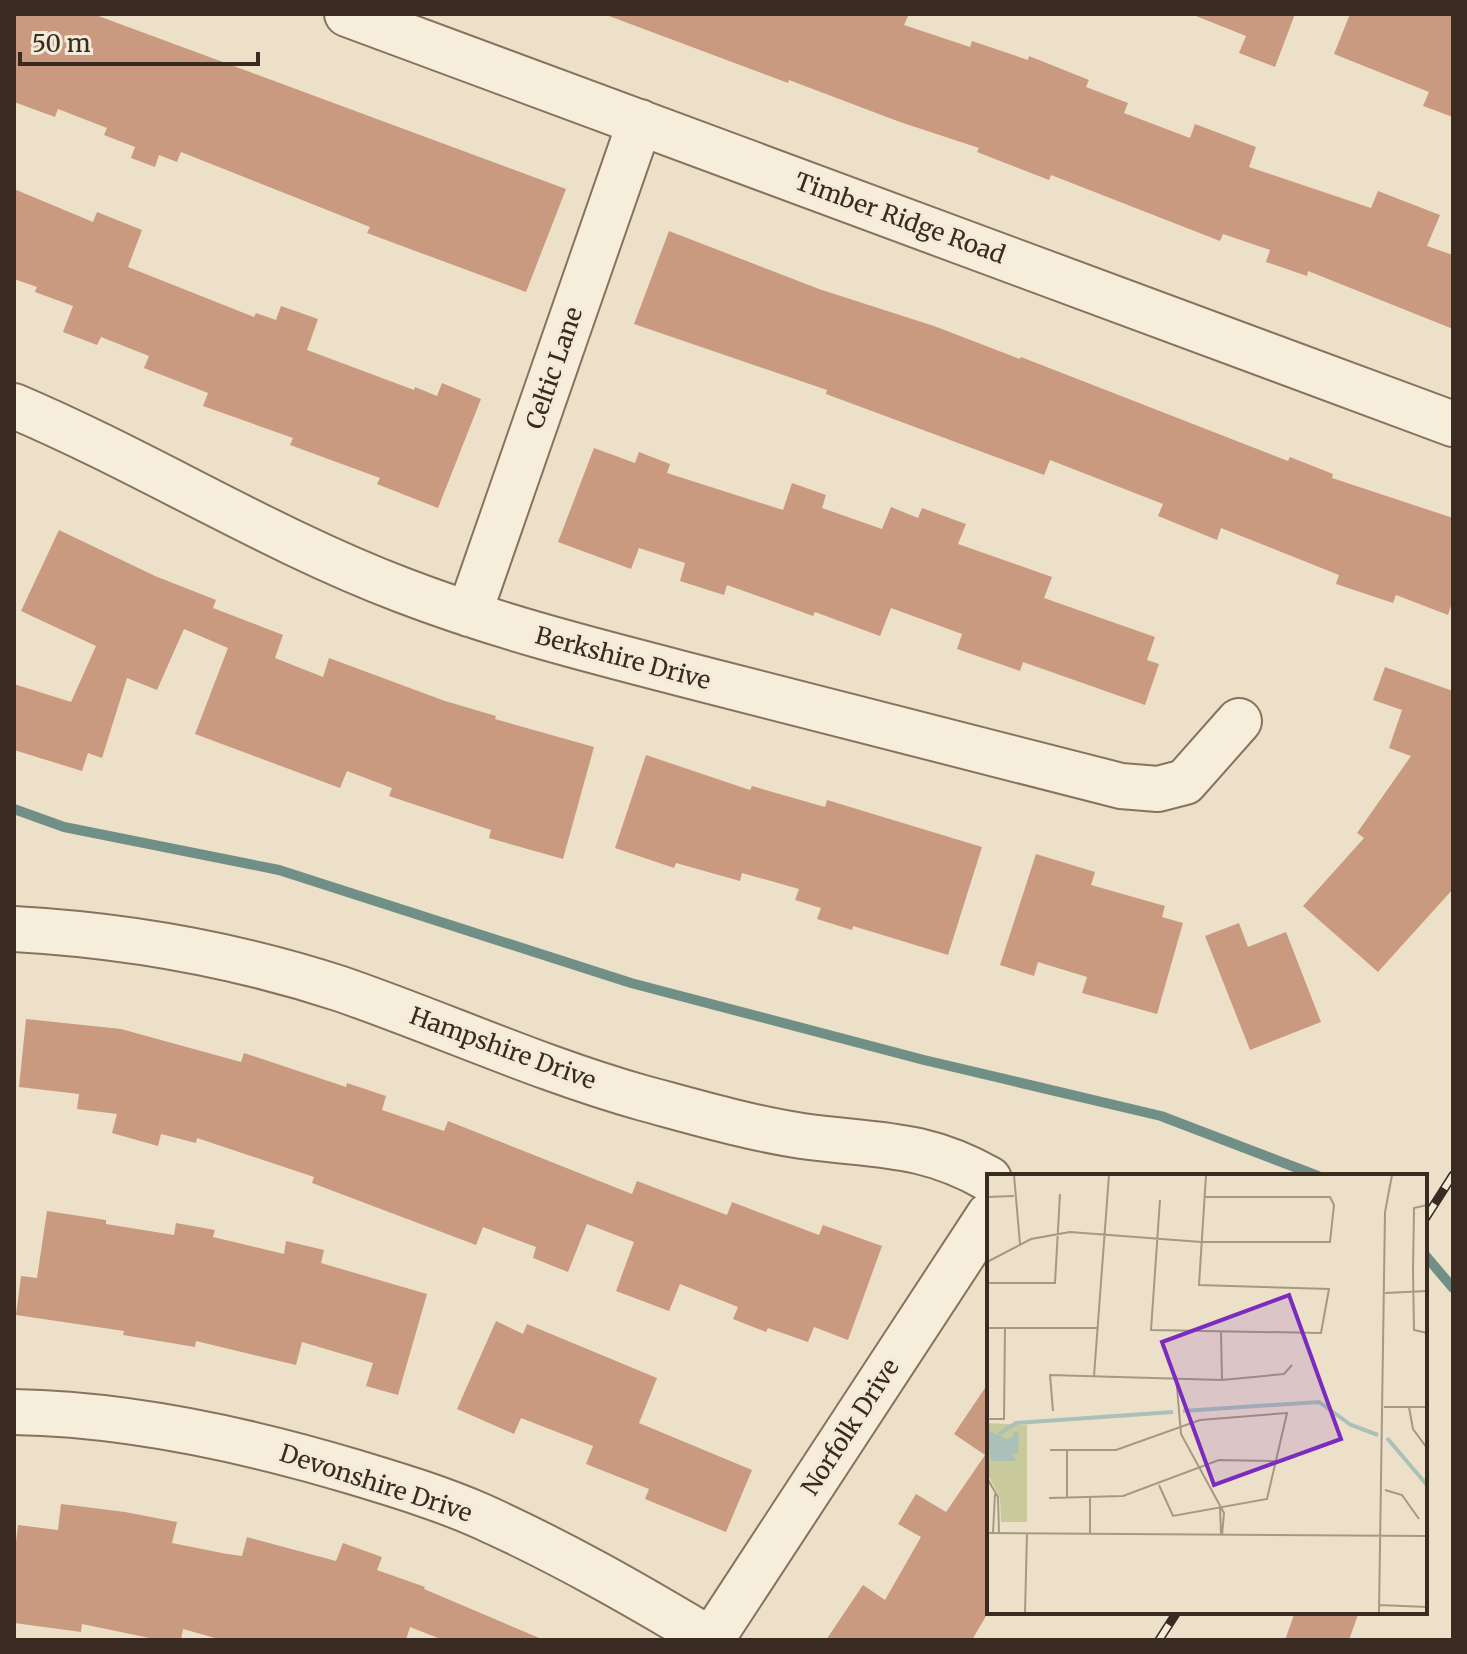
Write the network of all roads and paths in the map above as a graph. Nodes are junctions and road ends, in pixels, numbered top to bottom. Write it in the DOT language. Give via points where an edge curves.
graph roads {
  1 [pos="347,14"];
  2 [pos="640,122"];
  3 [pos="15,409"];
  4 [pos="1453,424"];
  5 [pos="469,614"];
  6 [pos="1239,721"];
  7 [pos="14,929"];
  8 [pos="987,1178"];
  9 [pos="987,1218"];
  10 [pos="14,1412"];
  11 [pos="711,1640"];
  1 -- 2 [label="street, Timber Ridge Road"];
  2 -- 4 [label="street, Timber Ridge Road"];
  2 -- 5 [label="street, Celtic Lane"];
  3 -- 5 [label="street, Berkshire Drive" via="123,457 275,536"];
  5 -- 6 [label="street, Berkshire Drive" via="1121,786 1158,789 1185,782"];
  7 -- 8 [label="street, Hampshire Drive" via="172,948 260,966 640,1097 801,1136 925,1151"];
  9 -- 11 [label="street, Norfolk Drive"];
  10 -- 11 [label="street, Devonshire Drive" via="143,1423 231,1439 390,1483 555,1551"];
}
